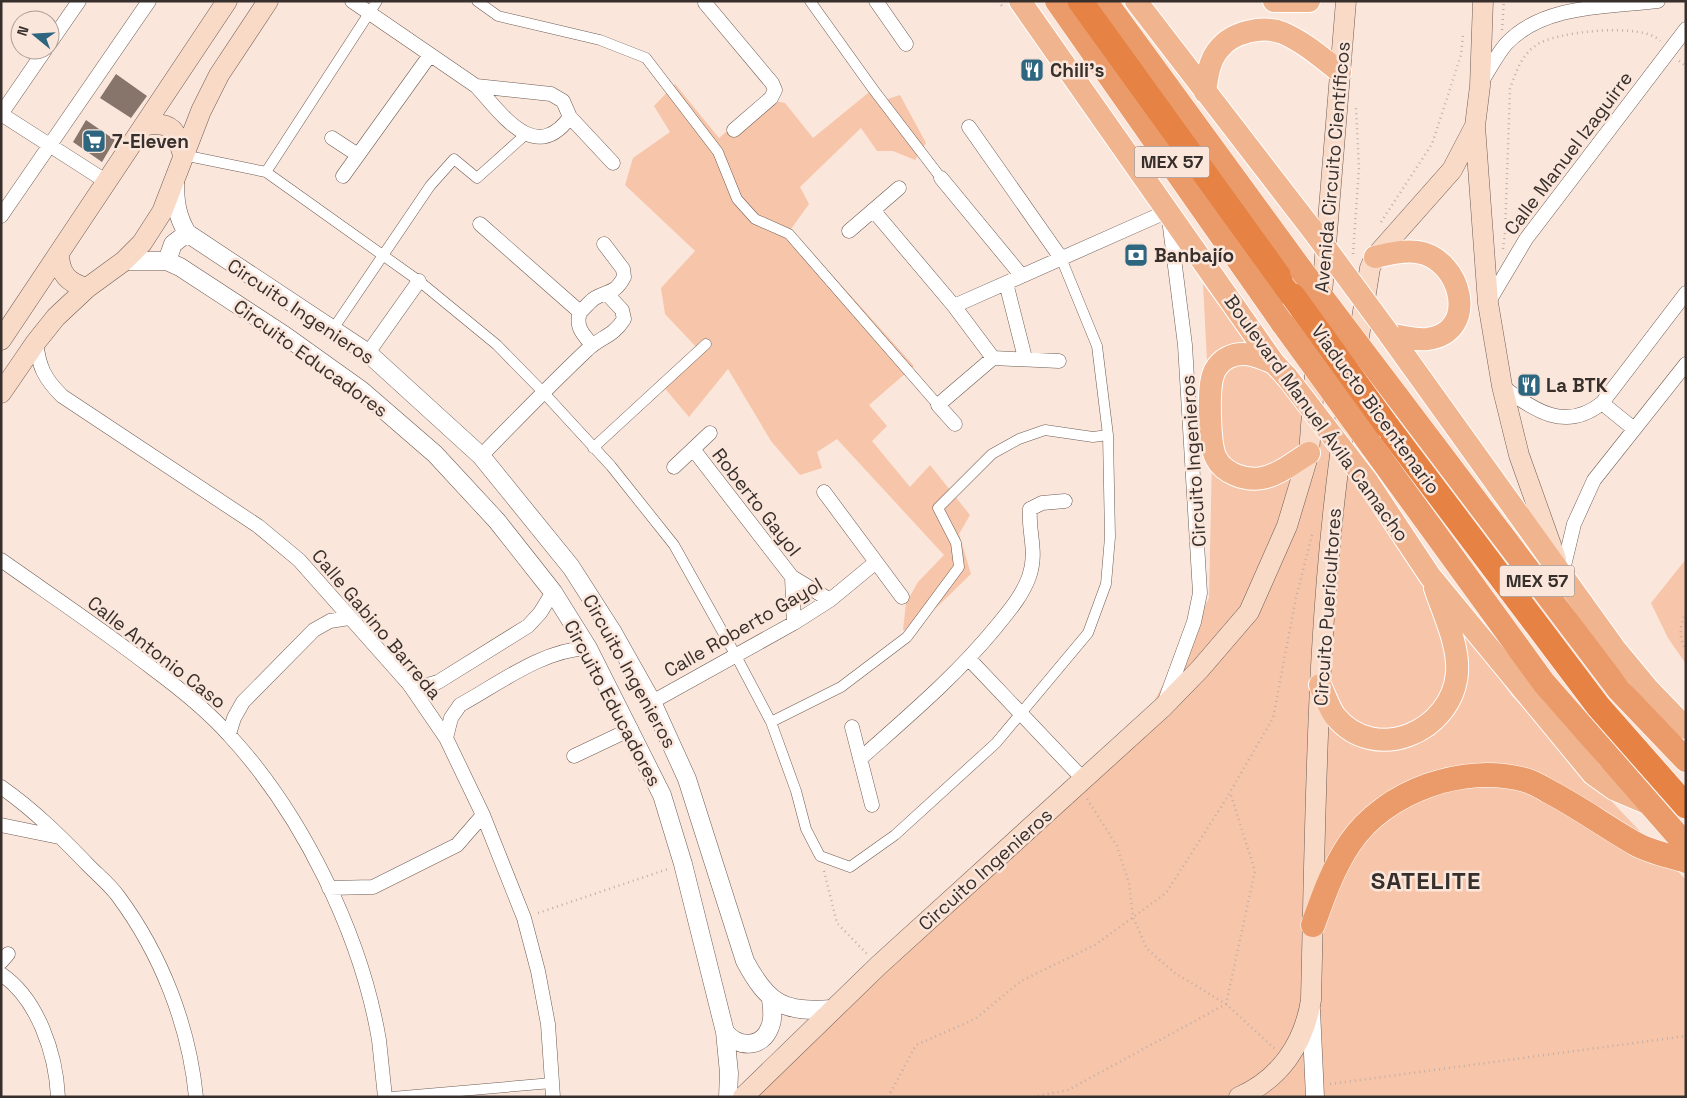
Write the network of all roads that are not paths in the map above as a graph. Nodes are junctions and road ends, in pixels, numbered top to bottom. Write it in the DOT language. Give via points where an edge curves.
graph roads {
  1 [pos="79,1"];
  2 [pos="149,1"];
  3 [pos="227,1"];
  4 [pos="268,1"];
  5 [pos="352,1"];
  6 [pos="377,1"];
  7 [pos="477,1"];
  8 [pos="810,1"];
  9 [pos="876,1"];
  10 [pos="1020,1"];
  11 [pos="1057,1"];
  12 [pos="1080,1"];
  13 [pos="1105,1"];
  14 [pos="1136,1"];
  15 [pos="1274,1"];
  16 [pos="1309,1"];
  17 [pos="1346,1"];
  18 [pos="1483,1"];
  19 [pos="1658,1"];
  20 [pos="701,2"];
  21 [pos="369,14"];
  22 [pos="60,29"];
  23 [pos="1686,29"];
  24 [pos="906,44"];
  25 [pos="430,55"];
  26 [pos="39,60"];
  27 [pos="1340,72"];
  28 [pos="476,86"];
  29 [pos="1480,86"];
  30 [pos="1205,92"];
  31 [pos="1,114"];
  32 [pos="570,117"];
  33 [pos="145,125"];
  34 [pos="1475,126"];
  35 [pos="969,127"];
  36 [pos="734,130"];
  37 [pos="525,134"];
  38 [pos="332,138"];
  39 [pos="49,145"];
  40 [pos="183,155"];
  41 [pos="358,155"];
  42 [pos="613,163"];
  43 [pos="266,172"];
  44 [pos="343,176"];
  45 [pos="175,178"];
  46 [pos="941,178"];
  47 [pos="107,182"];
  48 [pos="899,188"];
  49 [pos="873,210"];
  50 [pos="1168,211"];
  51 [pos="1,216"];
  52 [pos="480,224"];
  53 [pos="849,231"];
  54 [pos="187,233"];
  55 [pos="604,244"];
  56 [pos="1367,253"];
  57 [pos="59,255"];
  58 [pos="381,256"];
  59 [pos="1061,258"];
  60 [pos="124,261"];
  61 [pos="167,261"];
  62 [pos="1021,275"];
  63 [pos="419,281"];
  64 [pos="1006,282"];
  65 [pos="87,288"];
  66 [pos="1686,293"];
  67 [pos="608,294"];
  68 [pos="1488,303"];
  69 [pos="954,306"];
  70 [pos="580,312"];
  71 [pos="333,328"];
  72 [pos="1389,334"];
  73 [pos="1,340"];
  74 [pos="36,342"];
  75 [pos="706,344"];
  76 [pos="592,345"];
  77 [pos="368,354"];
  78 [pos="993,358"];
  79 [pos="1025,358"];
  80 [pos="1059,361"];
  81 [pos="1686,364"];
  82 [pos="1280,370"];
  83 [pos="1502,386"];
  84 [pos="543,392"];
  85 [pos="1,393"];
  86 [pos="1602,403"];
  87 [pos="938,405"];
  88 [pos="955,424"];
  89 [pos="1634,429"];
  90 [pos="710,433"];
  91 [pos="1108,435"];
  92 [pos="593,448"];
  93 [pos="693,449"];
  94 [pos="1309,453"];
  95 [pos="481,456"];
  96 [pos="674,467"];
  97 [pos="824,492"];
  98 [pos="1065,501"];
  99 [pos="1,560"];
  100 [pos="876,562"];
  101 [pos="1561,574"];
  102 [pos="1430,576"];
  103 [pos="792,578"];
  104 [pos="553,592"];
  105 [pos="902,597"];
  106 [pos="830,600"];
  107 [pos="349,618"];
  108 [pos="794,623"];
  109 [pos="588,648"];
  110 [pos="735,654"];
  111 [pos="970,660"];
  112 [pos="409,684"];
  113 [pos="1320,685"];
  114 [pos="652,702"];
  115 [pos="1163,707"];
  116 [pos="1021,715"];
  117 [pos="770,722"];
  118 [pos="852,727"];
  119 [pos="1686,728"];
  120 [pos="631,729"];
  121 [pos="229,734"];
  122 [pos="446,738"];
  123 [pos="574,756"];
  124 [pos="860,759"];
  125 [pos="1686,760"];
  126 [pos="1081,782"];
  127 [pos="1,787"];
  128 [pos="1646,803"];
  129 [pos="872,805"];
  130 [pos="1686,806"];
  131 [pos="483,815"];
  132 [pos="1,825"];
  133 [pos="62,838"];
  134 [pos="1686,845"];
  135 [pos="1686,861"];
  136 [pos="329,888"];
  137 [pos="1313,925"];
  138 [pos="1,974"];
  139 [pos="771,999"];
  140 [pos="1311,1000"];
  141 [pos="832,1009"];
  142 [pos="725,1032"];
  143 [pos="552,1090"];
  144 [pos="1315,1092"];
  145 [pos="58,1097"];
  146 [pos="196,1097"];
  147 [pos="385,1097"];
  148 [pos="392,1097"];
  149 [pos="728,1097"];
  150 [pos="743,1097"];
  151 [pos="1239,1097"];
  1 -- 22 [label="street"];
  2 -- 39 [label="street"];
  3 -- 33 [label="main road"];
  4 -- 40 [label="main road, Circuito Ingenieros" via="219,75"];
  5 -- 21 [label="street"];
  6 -- 21 [label="street"];
  7 -- 87 [label="street" via="498,16 600,40 646,58 718,152 737,199 755,219 789,234"];
  8 -- 46 [label="street"];
  9 -- 24 [label="street"];
  10 -- 50 [label="main road, Boulevard Manuel Ávila Camacho"];
  11 -- 128 [label="highway, Boulevard Manuel Ávila Camacho / MEX 57, bridge" via="1284,325 1544,683"];
  12 -- 130 [label="highway, Viaducto Bicentenario, bridge" via="1387,426 1598,706"];
  13 -- 125 [label="highway, MEX 57, bridge" via="1302,271 1619,690"];
  14 -- 30 [label="main road"];
  15 -- 16 [label="main road"];
  17 -- 27 [label="main road, Avenida Circuito Científicos"];
  18 -- 29 [label="main road"];
  19 -- 29 [label="street" via="1563,12 1542,20 1524,29 1507,44"];
  20 -- 36 [label="street" via="775,90 771,98"];
  21 -- 25 [label="street"];
  21 -- 43 [label="street"];
  23 -- 68 [label="street, Calle Manuel Izaguirre" via="1526,238"];
  25 -- 28 [label="street"];
  25 -- 41 [label="street"];
  26 -- 31 [label="street"];
  27 -- 30 [label="main road" via="1305,44 1281,32 1255,30 1236,36 1219,48 1209,68"];
  27 -- 94 [label="main road, Avenida Circuito Científicos"];
  28 -- 32 [label="street" via="551,94 563,101"];
  28 -- 37 [label="street" via="509,122"];
  29 -- 34 [label="main road"];
  30 -- 72 [label="main road, bridge"];
  31 -- 39 [label="street"];
  32 -- 37 [label="street" via="560,131 544,138"];
  32 -- 42 [label="street"];
  33 -- 40 [label="main road" via="160,123 170,127 177,136"];
  33 -- 47 [label="main road"];
  34 -- 56 [label="main road, Circuito Puericultores" via="1452,170"];
  34 -- 68 [label="main road"];
  35 -- 59 [label="street"];
  37 -- 58 [label="street" via="477,178 454,159 430,186"];
  38 -- 41 [label="street"];
  39 -- 47 [label="street"];
  39 -- 51 [label="street"];
  40 -- 43 [label="street"];
  40 -- 45 [label="main road, Circuito Ingenieros"];
  41 -- 44 [label="street"];
  43 -- 58 [label="street"];
  45 -- 54 [label="street, Circuito Ingenieros" via="175,203"];
  45 -- 60 [label="main road, Circuito Ingenieros" via="153,227"];
  46 -- 62 [label="street"];
  47 -- 57 [label="main road"];
  48 -- 49 [label="street"];
  49 -- 53 [label="street"];
  49 -- 69 [label="street"];
  50 -- 59 [label="street"];
  50 -- 82 [label="main road, Boulevard Manuel Ávila Camacho"];
  50 -- 115 [label="street, Circuito Ingenieros" via="1186,345 1200,593 1194,622"];
  52 -- 70 [label="street"];
  54 -- 61 [label="street" via="173,244"];
  54 -- 71 [label="street, Circuito Ingenieros"];
  55 -- 67 [label="street" via="623,269 624,277 620,285"];
  56 -- 72 [label="main road" via="1418,252 1432,257 1445,267 1459,292 1456,318 1450,328 1439,336 1416,339"];
  56 -- 113 [label="main road, Circuito Puericultores" via="1370,268 1336,474"];
  57 -- 65 [label="main road" via="65,278"];
  57 -- 73 [label="main road"];
  58 -- 63 [label="street"];
  58 -- 71 [label="street"];
  59 -- 62 [label="street"];
  59 -- 91 [label="street" via="1097,346"];
  60 -- 61 [label="street, Circuito Educadores"];
  60 -- 65 [label="main road"];
  61 -- 104 [label="street, Circuito Educadores" via="276,330 361,390 435,454 497,521"];
  62 -- 64 [label="street"];
  63 -- 77 [label="street"];
  63 -- 84 [label="street" via="496,345"];
  64 -- 69 [label="street"];
  64 -- 79 [label="street"];
  65 -- 74 [label="main road" via="56,317"];
  66 -- 86 [label="street"];
  67 -- 70 [label="street" via="596,298"];
  67 -- 76 [label="street" via="622,310 624,320 617,331"];
  68 -- 83 [label="main road"];
  69 -- 78 [label="street"];
  70 -- 76 [label="street" via="577,320 580,330"];
  71 -- 77 [label="street, Circuito Ingenieros"];
  72 -- 101 [label="main road"];
  74 -- 85 [label="main road"];
  74 -- 107 [label="street, Calle Gabino Barreda" via="38,362 47,381 62,396 258,526 299,560"];
  75 -- 92 [label="street"];
  76 -- 84 [label="street"];
  77 -- 95 [label="street, Circuito Ingenieros"];
  78 -- 79 [label="street"];
  78 -- 87 [label="street"];
  79 -- 80 [label="street"];
  81 -- 89 [label="street"];
  82 -- 94 [label="main road" via="1254,354 1244,353 1234,354 1218,366 1211,384 1212,448 1216,460 1237,476 1249,479 1274,474"];
  82 -- 102 [label="main road, Boulevard Manuel Ávila Camacho, bridge" via="1367,481"];
  83 -- 86 [label="street" via="1525,404 1558,416 1581,416"];
  83 -- 101 [label="main road" via="1529,489"];
  84 -- 92 [label="street"];
  84 -- 95 [label="street"];
  86 -- 89 [label="street"];
  87 -- 88 [label="street"];
  89 -- 101 [label="street" via="1594,480 1574,524"];
  90 -- 93 [label="street, Roberto Gayol"];
  91 -- 116 [label="street" via="1110,537 1106,584 1088,633"];
  91 -- 117 [label="street" via="1093,437 1045,430 992,454 938,508 956,543 959,567 907,637 841,687"];
  92 -- 110 [label="street" via="674,545"];
  93 -- 96 [label="street, Roberto Gayol"];
  93 -- 103 [label="street, Roberto Gayol"];
  94 -- 115 [label="main road, Circuito Ingenieros" via="1287,526 1249,612"];
  95 -- 114 [label="street, Circuito Ingenieros" via="571,567"];
  97 -- 100 [label="street"];
  98 -- 111 [label="street" via="1042,503 1030,509 1029,522 1035,547 1030,576 1018,600"];
  99 -- 121 [label="street, Calle Antonio Caso" via="125,647"];
  100 -- 105 [label="street"];
  100 -- 106 [label="street, Calle Roberto Gayol"];
  101 -- 119 [label="main road" via="1615,649"];
  102 -- 113 [label="main road" via="1455,648 1457,673 1451,697 1429,725 1414,734 1392,740 1370,739 1353,731 1335,716"];
  102 -- 128 [label="main road, Boulevard Manuel Ávila Camacho" via="1593,774 1614,789"];
  103 -- 106 [label="street, Roberto Gayol"];
  103 -- 108 [label="street, Roberto Gayol"];
  104 -- 109 [label="street, Circuito Educadores"];
  104 -- 112 [label="street" via="528,626 438,682 424,686"];
  106 -- 108 [label="street, Calle Roberto Gayol"];
  107 -- 112 [label="street, Calle Gabino Barreda"];
  107 -- 121 [label="street" via="330,621 314,630 243,702"];
  108 -- 110 [label="street, Calle Roberto Gayol"];
  109 -- 120 [label="street, Circuito Educadores"];
  109 -- 122 [label="street" via="569,649 549,656 460,705 451,718"];
  110 -- 114 [label="street, Calle Roberto Gayol"];
  110 -- 117 [label="street"];
  111 -- 116 [label="street"];
  111 -- 124 [label="street"];
  112 -- 122 [label="street, Calle Gabino Barreda"];
  113 -- 137 [label="main road, Circuito Puericultores"];
  114 -- 139 [label="street, Circuito Ingenieros" via="687,779 745,961"];
  115 -- 126 [label="main road, Circuito Ingenieros"];
  116 -- 117 [label="street" via="996,743 895,835 850,867 820,856 806,829 796,791"];
  116 -- 126 [label="street"];
  118 -- 124 [label="street"];
  120 -- 123 [label="street"];
  120 -- 142 [label="street, Circuito Educadores" via="662,795 683,864"];
  121 -- 136 [label="street, Calle Antonio Caso" via="270,786 304,837"];
  122 -- 131 [label="street, Calle Gabino Barreda"];
  124 -- 129 [label="street"];
  126 -- 141 [label="main road, Circuito Ingenieros"];
  127 -- 133 [label="street"];
  128 -- 134 [label="highway, Boulevard Manuel Ávila Camacho / MEX 57"];
  131 -- 136 [label="street" via="457,845 373,887"];
  131 -- 143 [label="street, Calle Gabino Barreda" via="524,918 538,971 548,1024"];
  132 -- 133 [label="street"];
  133 -- 146 [label="street" via="118,895 153,951 179,1011"];
  135 -- 137 [label="highway" via="1638,845 1525,780 1495,775 1463,776 1420,789 1383,808 1350,842 1329,880"];
  136 -- 147 [label="street, Calle Antonio Caso" via="360,964 378,1039"];
  137 -- 140 [label="main road, Circuito Puericultores"];
  138 -- 145 [label="street" via="15,983 27,999 50,1048"];
  139 -- 141 [label="street" via="789,1008 808,1011"];
  139 -- 142 [label="street" via="772,1020 761,1040 740,1043"];
  140 -- 144 [label="street"];
  140 -- 151 [label="main road, Circuito Puericultores" via="1303,1032 1287,1061 1267,1080"];
  141 -- 150 [label="main road"];
  142 -- 149 [label="street, Circuito Educadores"];
  143 -- 148 [label="street"];
}
